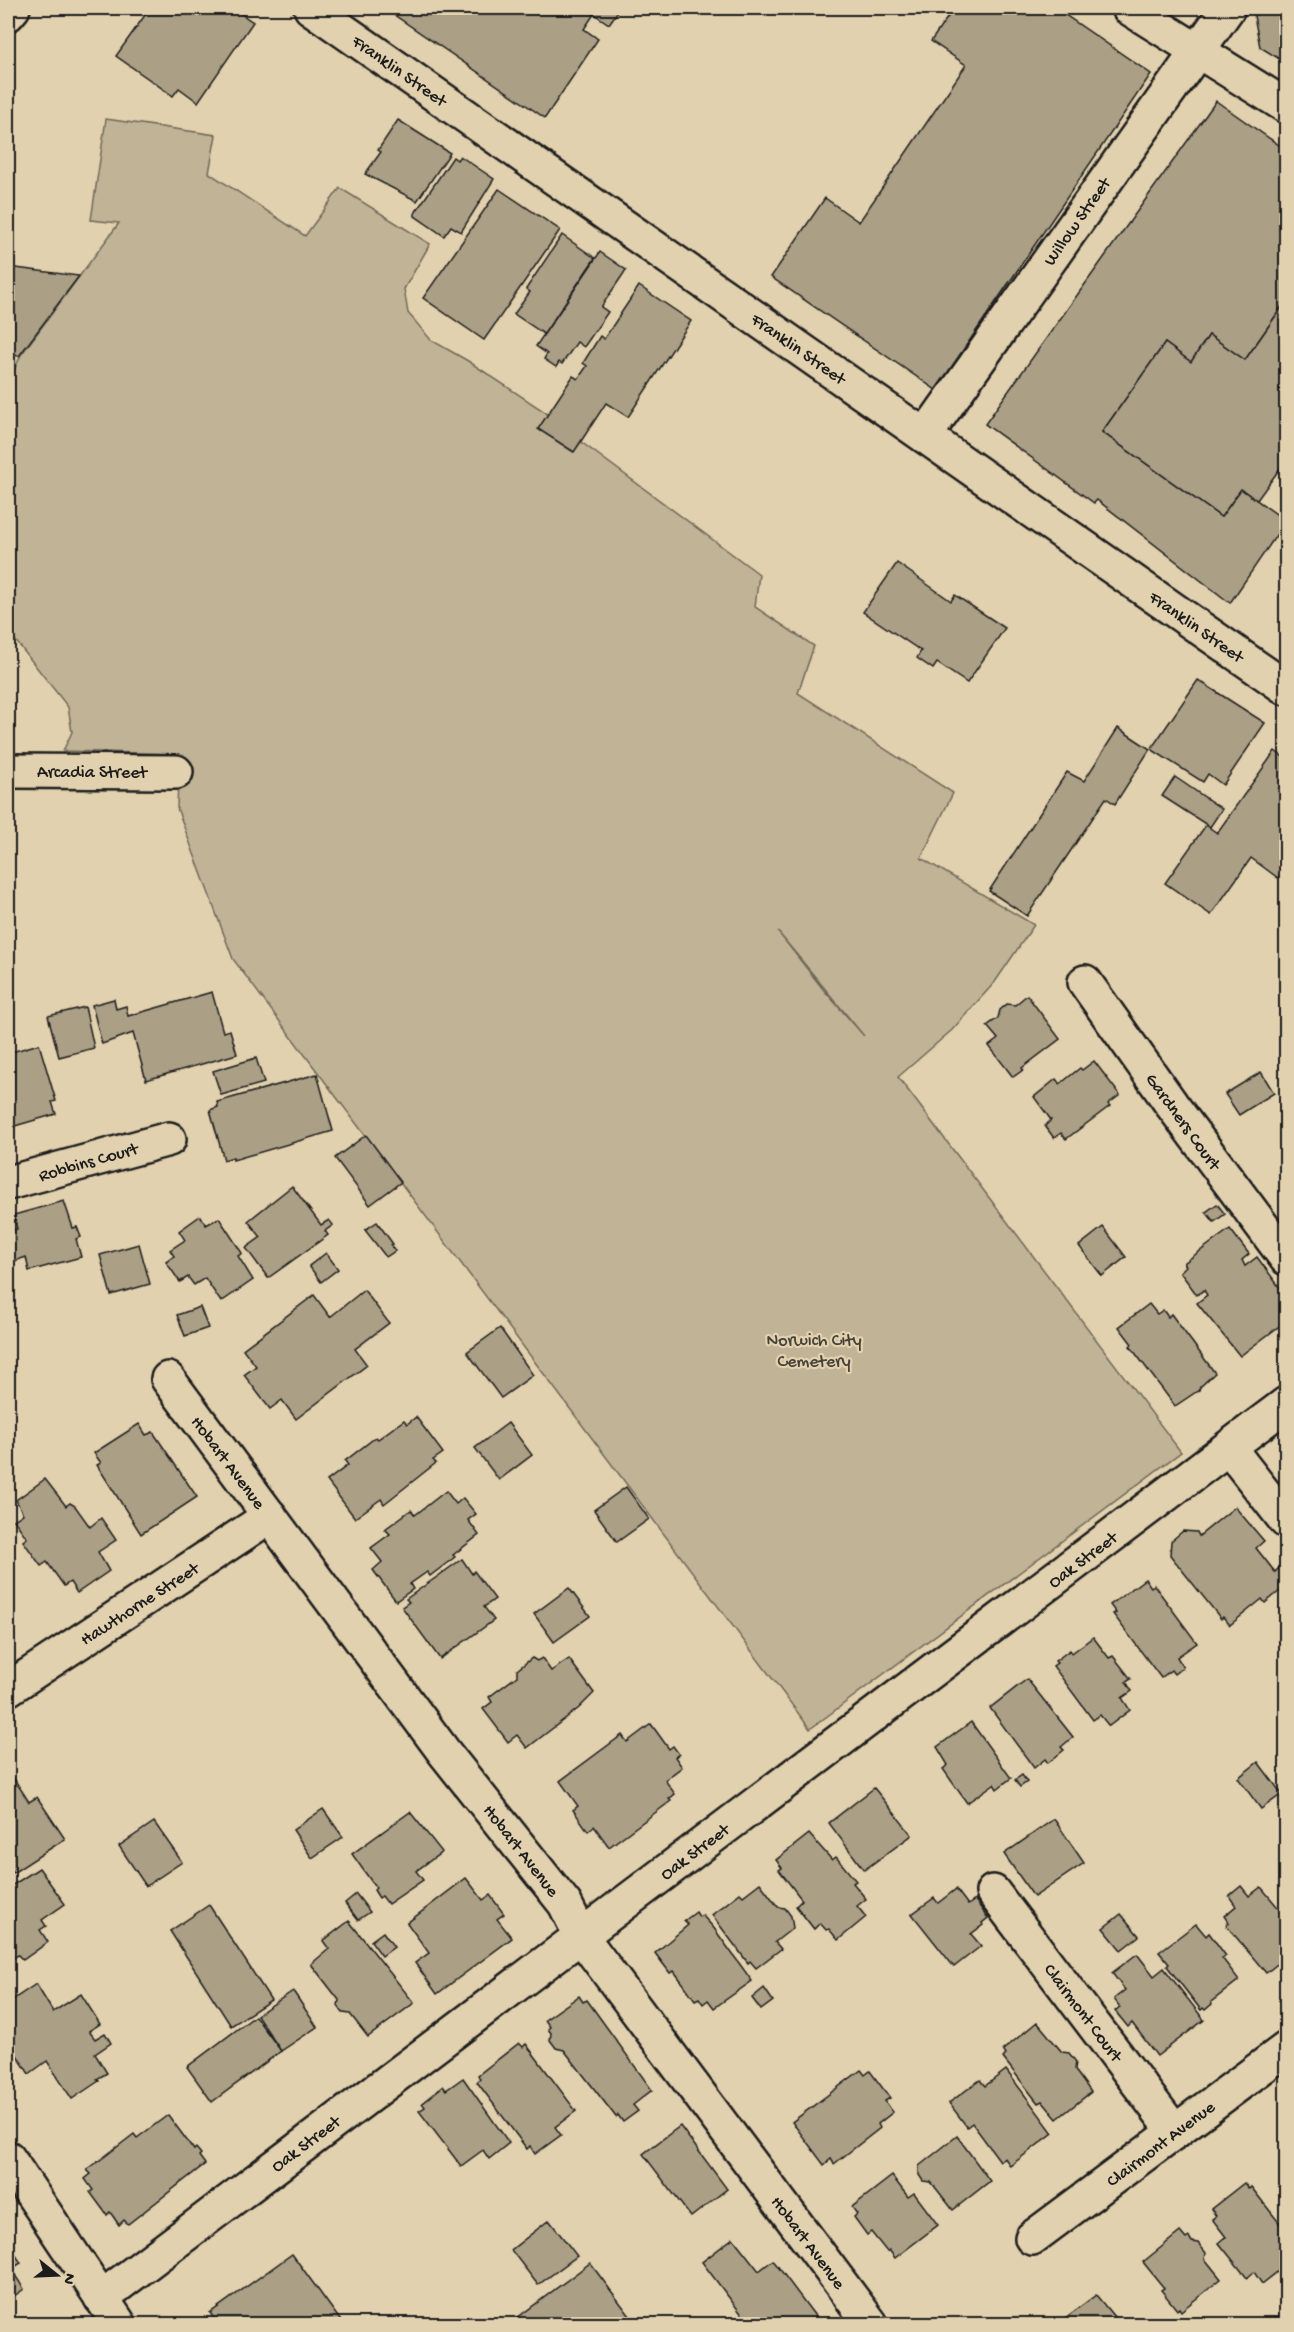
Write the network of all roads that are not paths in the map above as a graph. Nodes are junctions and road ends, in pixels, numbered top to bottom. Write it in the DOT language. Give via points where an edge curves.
graph roads {
  1 [pos="12,8"];
  2 [pos="311,8"];
  3 [pos="1129,8"];
  4 [pos="1228,8"];
  5 [pos="8,14"];
  6 [pos="1197,50"];
  7 [pos="1287,106"];
  8 [pos="925,436"];
  9 [pos="1287,688"];
  10 [pos="8,771"];
  11 [pos="177,772"];
  12 [pos="1084,982"];
  13 [pos="169,1138"];
  14 [pos="8,1184"];
  15 [pos="1287,1258"];
  16 [pos="168,1379"];
  17 [pos="1287,1404"];
  18 [pos="1229,1448"];
  19 [pos="270,1516"];
  20 [pos="1287,1521"];
  21 [pos="8,1689"];
  22 [pos="993,1892"];
  23 [pos="581,1936"];
  24 [pos="1287,2049"];
  25 [pos="1175,2132"];
  26 [pos="8,2158"];
  27 [pos="1032,2238"];
  28 [pos="101,2298"];
  29 [pos="119,2325"];
  30 [pos="871,2325"];
  1 -- 5 [label="street"];
  2 -- 8 [label="street, Franklin Street"];
  3 -- 6 [label="street"];
  4 -- 6 [label="street, Willow Street"];
  6 -- 7 [label="street"];
  6 -- 8 [label="street, Willow Street"];
  8 -- 9 [label="street, Franklin Street"];
  10 -- 11 [label="street, Arcadia Street"];
  12 -- 15 [label="street, Gardners Court"];
  13 -- 14 [label="street, Robbins Court"];
  16 -- 19 [label="street, Hobart Avenue"];
  17 -- 18 [label="street, Oak Street"];
  18 -- 20 [label="street"];
  18 -- 23 [label="street, Oak Street"];
  19 -- 21 [label="street, Hawthorne Street"];
  19 -- 23 [label="street, Hobart Avenue" via="444,1752 565,1904"];
  22 -- 25 [label="street, Clairmont Court"];
  23 -- 28 [label="street, Oak Street"];
  23 -- 30 [label="street, Hobart Avenue"];
  24 -- 25 [label="street, Clairmont Avenue"];
  25 -- 27 [label="street, Clairmont Avenue"];
  26 -- 28 [label="street"];
  28 -- 29 [label="street"];
}
